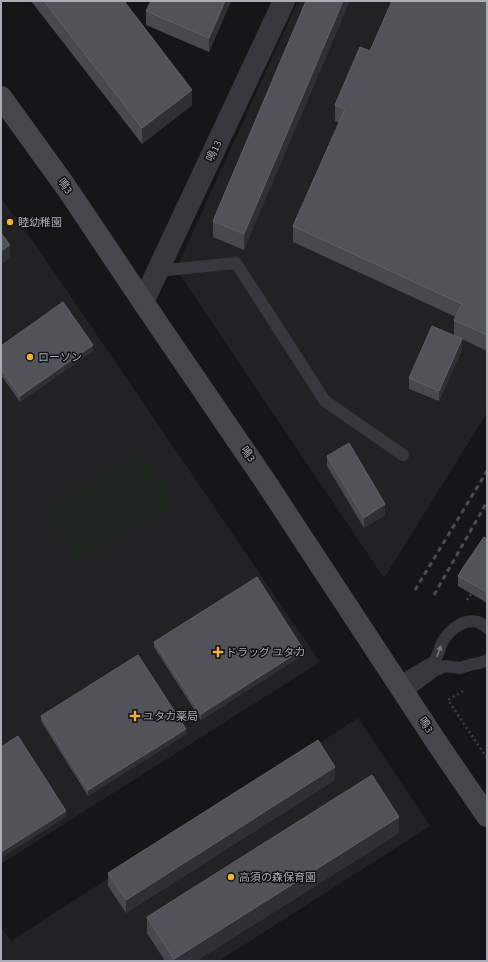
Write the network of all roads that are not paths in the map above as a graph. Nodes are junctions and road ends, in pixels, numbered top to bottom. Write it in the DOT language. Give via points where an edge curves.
graph roads {
  1 [pos="284,1"];
  2 [pos="1,97"];
  3 [pos="158,271"];
  4 [pos="143,302"];
  5 [pos="403,455"];
  6 [pos="487,628"];
  7 [pos="487,660"];
  8 [pos="402,688"];
  9 [pos="487,816"];
  1 -- 3 [label="street, 鳴13"];
  2 -- 4 [label="street, 鳴3" via="66,187"];
  3 -- 4 [label="street, 鳴13"];
  3 -- 5 [label="lane" via="236,263 325,401"];
  4 -- 8 [label="street, 鳴3" via="266,481"];
  8 -- 6 [label="lane, one-way" via="436,660 441,645 455,627 469,621 478,622"];
  7 -- 8 [label="lane" via="460,668 445,666"];
  8 -- 9 [label="street, 鳴3"];
}
